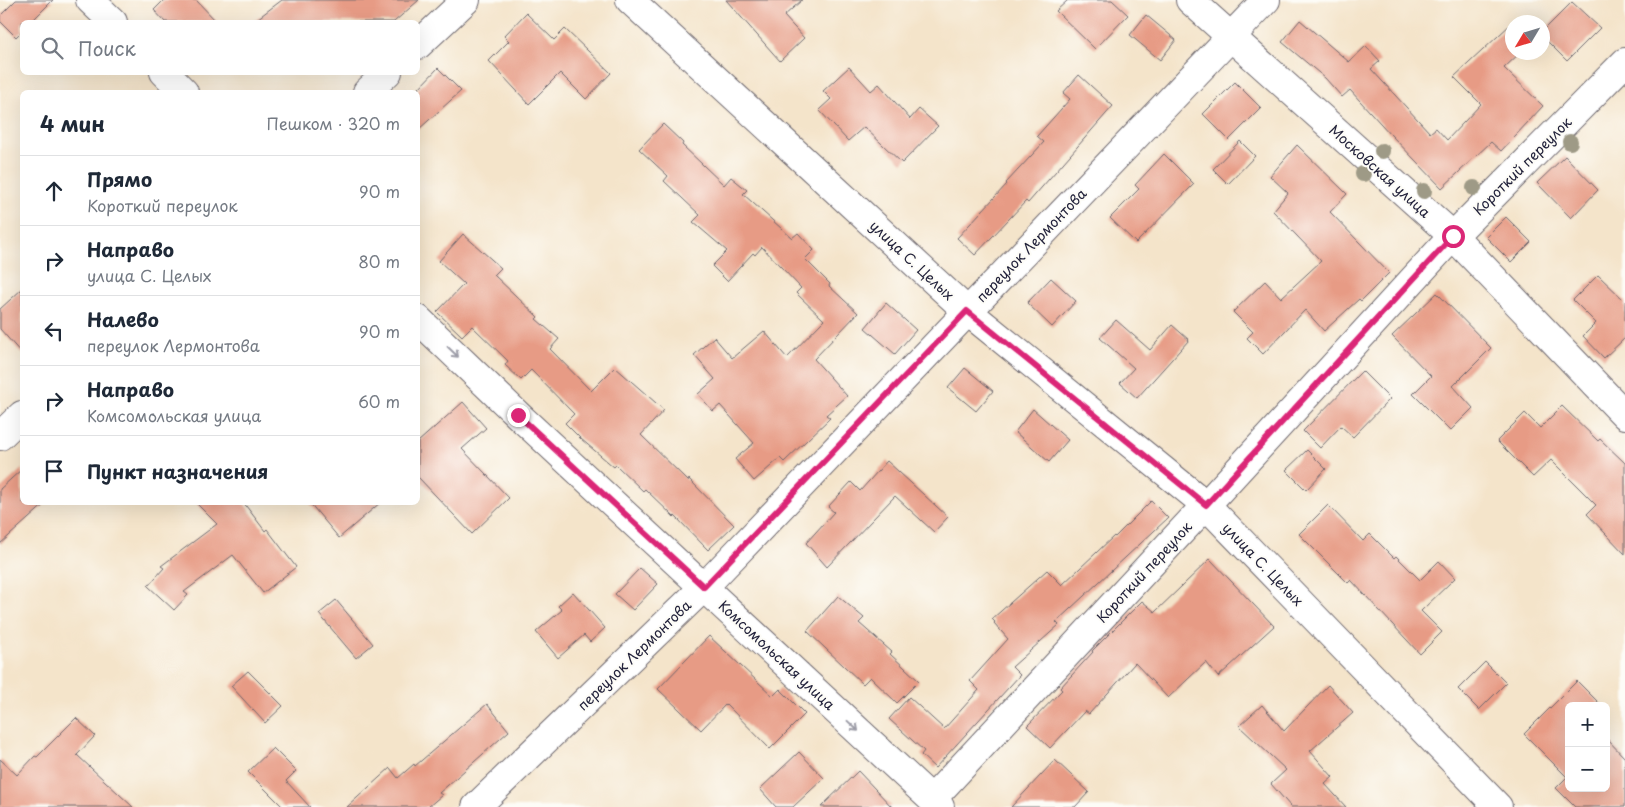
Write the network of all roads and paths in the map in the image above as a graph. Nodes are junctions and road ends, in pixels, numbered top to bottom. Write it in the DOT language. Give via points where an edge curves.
graph roads {
  1 [pos="90,0"];
  2 [pos="466,0"];
  3 [pos="630,0"];
  4 [pos="1190,0"];
  5 [pos="1266,0"];
  6 [pos="111,20"];
  7 [pos="1231,38"];
  8 [pos="420,43"];
  9 [pos="1625,62"];
  10 [pos="167,75"];
  11 [pos="385,75"];
  12 [pos="182,90"];
  13 [pos="369,90"];
  14 [pos="1453,236"];
  15 [pos="967,311"];
  16 [pos="420,321"];
  17 [pos="1625,415"];
  18 [pos="20,417"];
  19 [pos="0,436"];
  20 [pos="1206,505"];
  21 [pos="704,587"];
  22 [pos="936,803"];
  23 [pos="476,807"];
  24 [pos="1498,807"];
  1 -- 6 [label="street"];
  2 -- 8 [label="street"];
  3 -- 15 [label="street, улица С. Целых"];
  4 -- 7 [label="street, Московская улица"];
  5 -- 7 [label="street, переулок Лермонтова"];
  7 -- 14 [label="street, Московская улица"];
  7 -- 15 [label="street, переулок Лермонтова"];
  9 -- 14 [label="street, Короткий переулок"];
  10 -- 12 [label="street"];
  11 -- 13 [label="street"];
  14 -- 17 [label="street, Московская улица"];
  14 -- 20 [label="street, Короткий переулок"];
  15 -- 20 [label="street, улица С. Целых"];
  15 -- 21 [label="street, переулок Лермонтова"];
  16 -- 21 [label="street, Комсомольская улица, one-way"];
  18 -- 19 [label="street"];
  20 -- 22 [label="street, Короткий переулок"];
  20 -- 24 [label="street, улица С. Целых"];
  21 -- 22 [label="street, Комсомольская улица, one-way"];
  21 -- 23 [label="street, переулок Лермонтова"];
}
